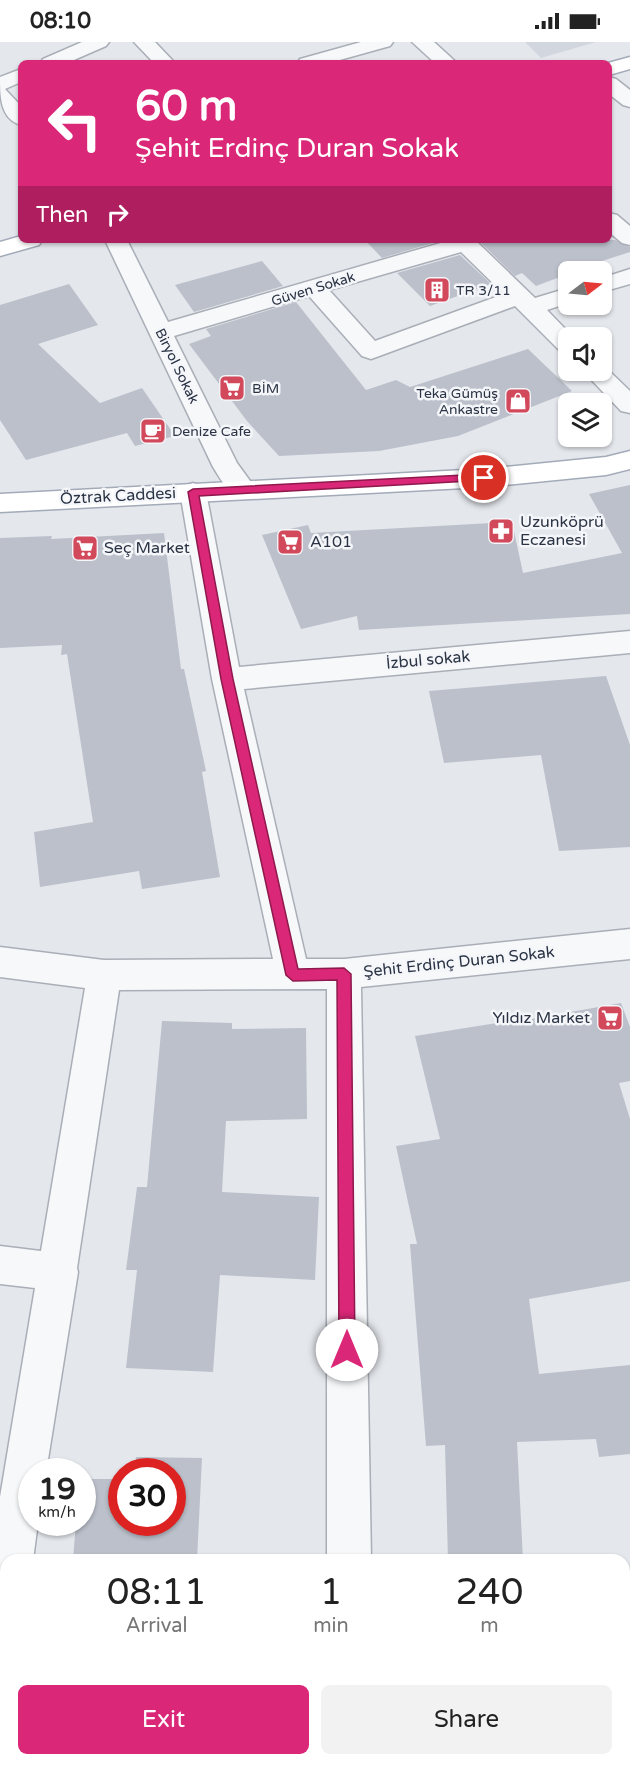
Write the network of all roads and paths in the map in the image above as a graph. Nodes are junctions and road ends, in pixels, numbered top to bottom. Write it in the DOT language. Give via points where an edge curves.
graph roads {
  1 [pos="99,42"];
  2 [pos="144,42"];
  3 [pos="383,42"];
  4 [pos="422,42"];
  5 [pos="57,60"];
  6 [pos="162,60"];
  7 [pos="318,60"];
  8 [pos="443,60"];
  9 [pos="630,63"];
  10 [pos="612,68"];
  11 [pos="18,76"];
  12 [pos="0,84"];
  13 [pos="612,85"];
  14 [pos="0,94"];
  15 [pos="630,100"];
  16 [pos="18,115"];
  17 [pos="612,223"];
  18 [pos="630,238"];
  19 [pos="21,243"];
  20 [pos="117,243"];
  21 [pos="457,243"];
  22 [pos="465,243"];
  23 [pos="0,249"];
  24 [pos="630,276"];
  25 [pos="612,282"];
  26 [pos="315,288"];
  27 [pos="558,298"];
  28 [pos="524,303"];
  29 [pos="160,332"];
  30 [pos="558,335"];
  31 [pos="605,381"];
  32 [pos="630,405"];
  33 [pos="630,460"];
  34 [pos="243,489"];
  35 [pos="193,492"];
  36 [pos="0,503"];
  37 [pos="630,642"];
  38 [pos="227,679"];
  39 [pos="630,944"];
  40 [pos="0,962"];
  41 [pos="344,974"];
  42 [pos="104,975"];
  43 [pos="293,975"];
  44 [pos="0,1265"];
  45 [pos="59,1272"];
  46 [pos="13,1554"];
  47 [pos="349,1554"];
  1 -- 5 [label="street"];
  2 -- 6 [label="street"];
  3 -- 7 [label="street"];
  4 -- 8 [label="street"];
  9 -- 10 [label="main road"];
  11 -- 12 [label="street"];
  13 -- 15 [label="street"];
  14 -- 16 [label="street"];
  17 -- 18 [label="street"];
  19 -- 23 [label="main road"];
  20 -- 29 [label="street, Biryol Sokak"];
  21 -- 26 [label="street, Güven Sokak"];
  22 -- 28 [label="street"];
  24 -- 25 [label="street"];
  26 -- 28 [label="street" via="371,351"];
  26 -- 29 [label="street, Güven Sokak"];
  27 -- 28 [label="street"];
  28 -- 30 [label="street"];
  29 -- 34 [label="street, Biryol Sokak" via="226,467"];
  31 -- 32 [label="street"];
  33 -- 34 [label="main road, Öztrak Caddesi" via="606,466 484,478"];
  34 -- 35 [label="main road, Öztrak Caddesi"];
  35 -- 36 [label="main road, Öztrak Caddesi"];
  35 -- 38 [label="street"];
  37 -- 38 [label="street, İzbul sokak"];
  38 -- 43 [label="street"];
  39 -- 41 [label="street, Şehit Erdinç Duran Sokak"];
  40 -- 42 [label="street, Şehit Erdinç Duran Sokak"];
  41 -- 43 [label="street, Şehit Erdinç Duran Sokak"];
  41 -- 47 [label="street"];
  42 -- 43 [label="street, Şehit Erdinç Duran Sokak"];
  42 -- 45 [label="street"];
  44 -- 45 [label="street"];
  45 -- 46 [label="street"];
}
